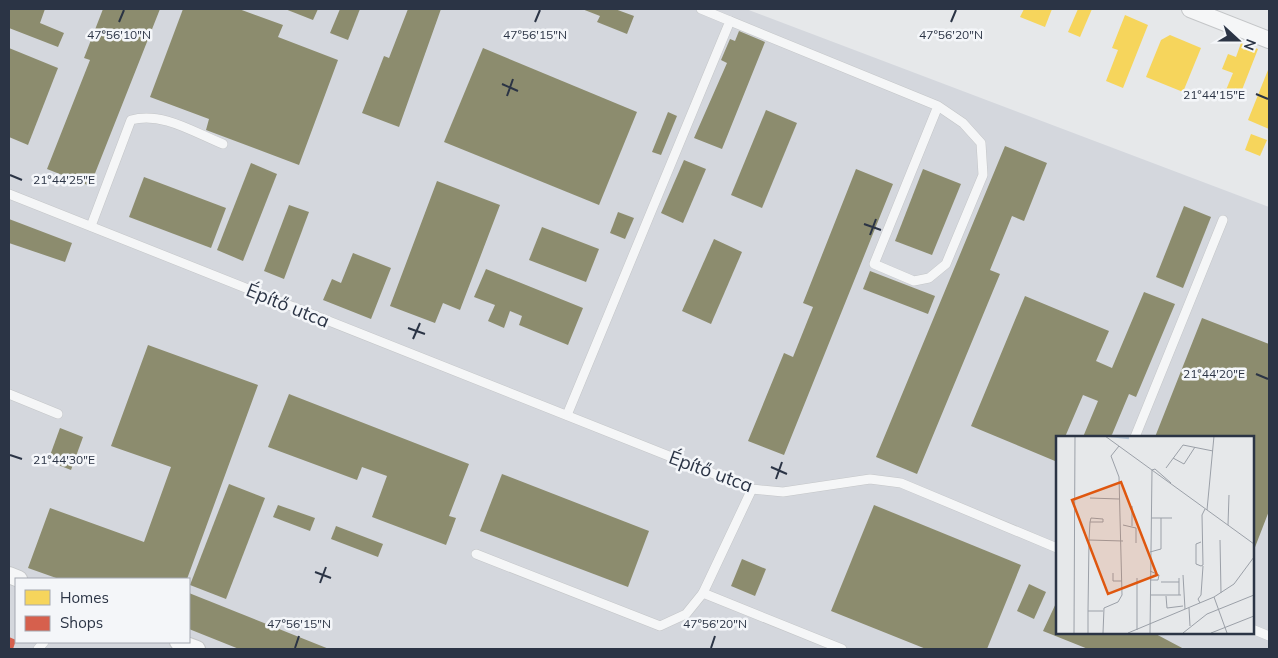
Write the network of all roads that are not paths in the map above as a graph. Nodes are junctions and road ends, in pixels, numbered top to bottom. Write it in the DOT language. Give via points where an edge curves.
graph roads {
  1 [pos="701,9"];
  2 [pos="1190,9"];
  3 [pos="730,21"];
  4 [pos="1269,40"];
  5 [pos="938,106"];
  6 [pos="223,144"];
  7 [pos="9,194"];
  8 [pos="1224,220"];
  9 [pos="90,226"];
  10 [pos="9,394"];
  11 [pos="58,414"];
  12 [pos="567,415"];
  13 [pos="1135,436"];
  14 [pos="752,489"];
  15 [pos="1056,548"];
  16 [pos="476,554"];
  17 [pos="703,593"];
  18 [pos="1253,628"];
  19 [pos="1269,636"];
  20 [pos="181,643"];
  21 [pos="197,649"];
  22 [pos="842,649"];
  1 -- 3 [label="lane"];
  2 -- 4 [label="street"];
  3 -- 5 [label="lane"];
  3 -- 12 [label="lane"];
  5 -- 5 [label="lane" via="963,123 981,143 983,175 946,264 929,278 914,281 874,264"];
  6 -- 9 [label="lane" via="159,118 131,120"];
  7 -- 9 [label="lane, Építő utca"];
  8 -- 13 [label="lane"];
  9 -- 12 [label="lane, Építő utca"];
  10 -- 11 [label="lane"];
  12 -- 14 [label="lane, Építő utca"];
  14 -- 15 [label="lane, Építő utca" via="783,492 870,479 901,483"];
  14 -- 17 [label="lane"];
  16 -- 17 [label="lane" via="660,626 686,614"];
  17 -- 22 [label="lane"];
  18 -- 19 [label="lane"];
  20 -- 21 [label="street"];
}
